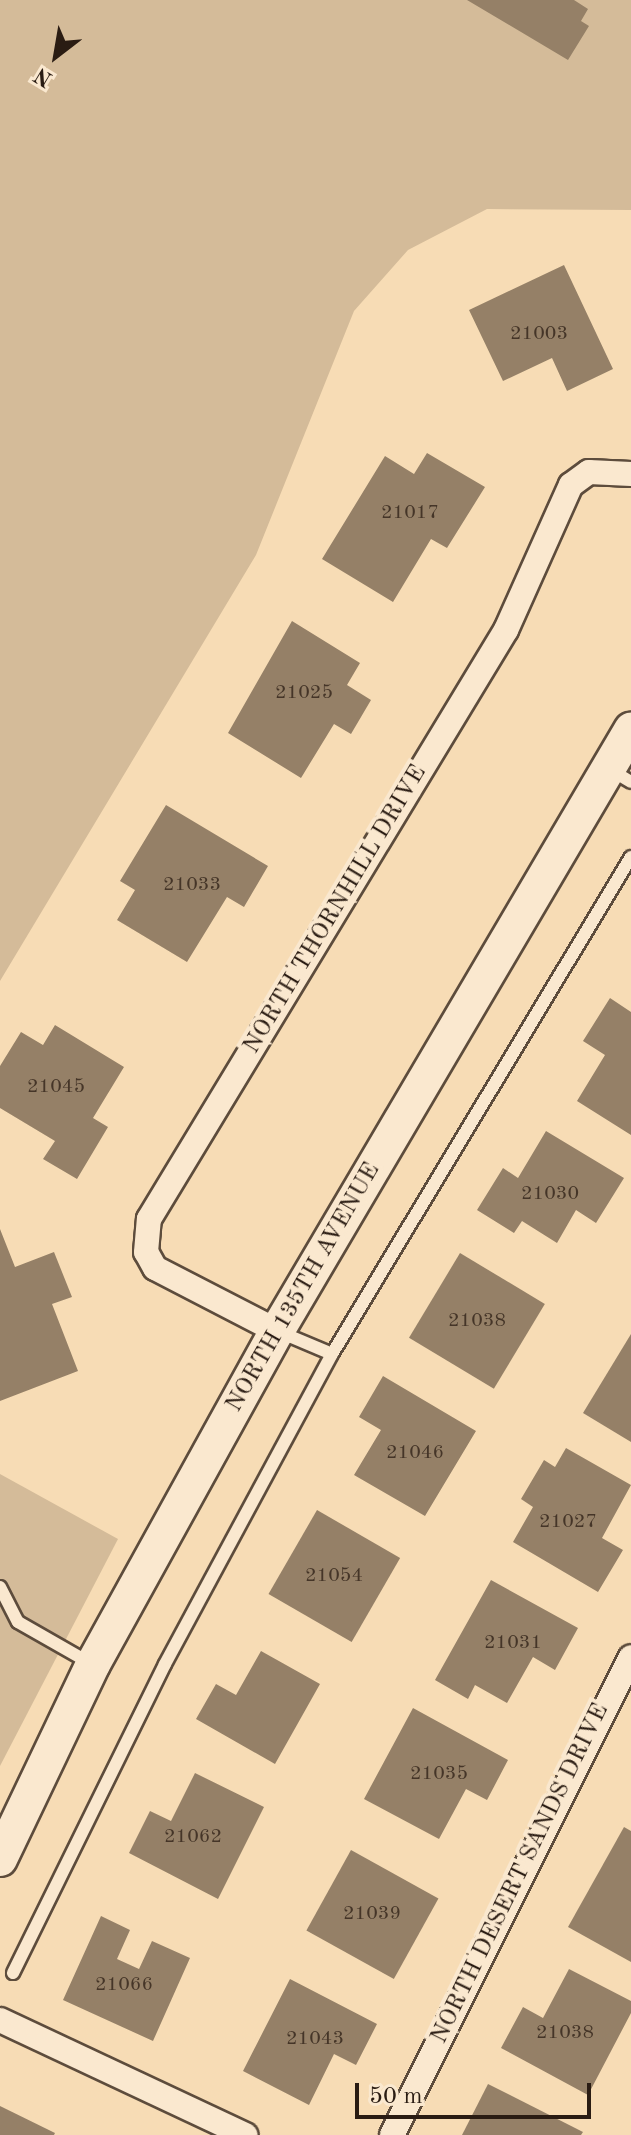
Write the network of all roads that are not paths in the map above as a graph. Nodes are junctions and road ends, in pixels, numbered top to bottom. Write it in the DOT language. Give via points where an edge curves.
graph roads {
  1 [pos="631,474"];
  2 [pos="631,730"];
  3 [pos="621,776"];
  4 [pos="631,857"];
  5 [pos="277,1331"];
  6 [pos="332,1354"];
  7 [pos="0,1587"];
  8 [pos="631,1657"];
  9 [pos="93,1664"];
  10 [pos="0,1859"];
  11 [pos="13,1973"];
  12 [pos="0,2020"];
  13 [pos="245,2135"];
  14 [pos="392,2135"];
  1 -- 5 [label="street, NORTH THORNHILL DRIVE" via="589,472 571,485 506,630 149,1219 146,1252 155,1268"];
  2 -- 3 [label="street, NORTH 135TH AVENUE"];
  3 -- 5 [label="street, NORTH 135TH AVENUE"];
  4 -- 6 [label="lane"];
  5 -- 6 [label="lane"];
  5 -- 9 [label="street, NORTH 135TH AVENUE"];
  6 -- 11 [label="lane" via="165,1664"];
  7 -- 9 [label="lane" via="18,1622"];
  8 -- 14 [label="street, NORTH DESERT SANDS DRIVE"];
  9 -- 10 [label="street, NORTH 135TH AVENUE"];
  12 -- 13 [label="street"];
}
